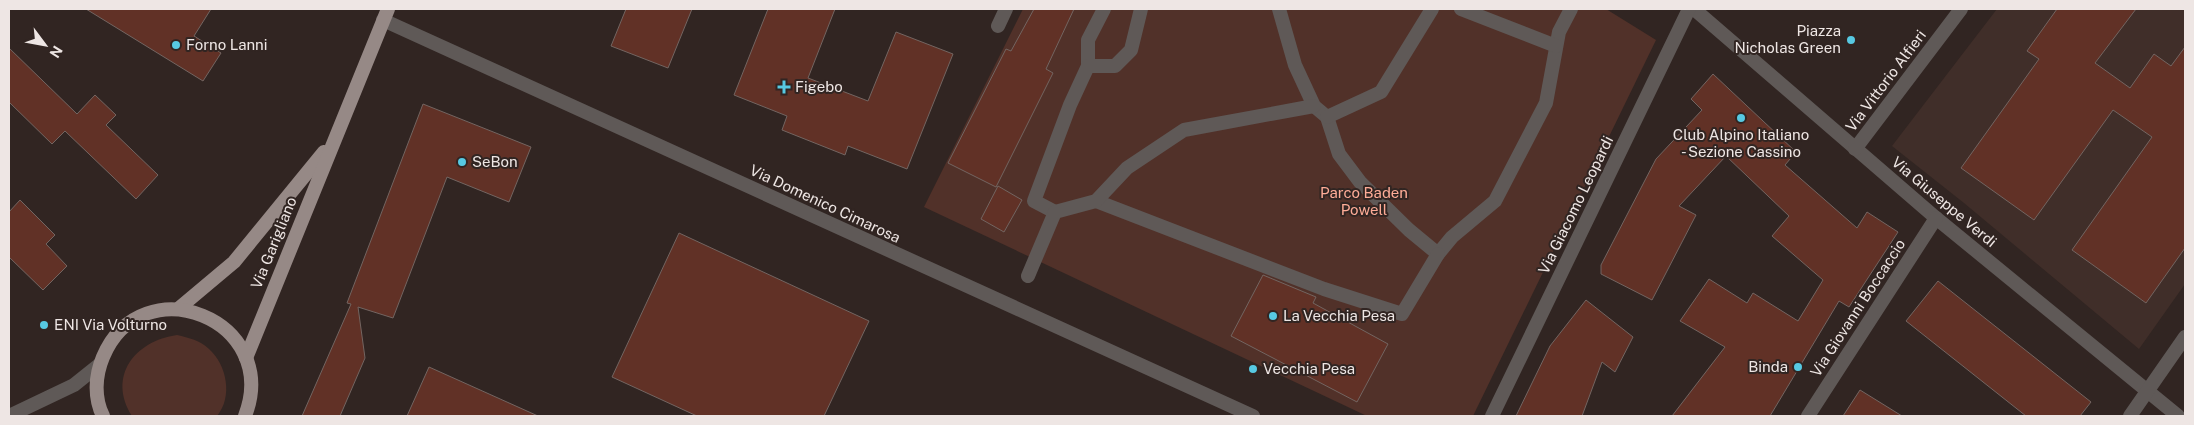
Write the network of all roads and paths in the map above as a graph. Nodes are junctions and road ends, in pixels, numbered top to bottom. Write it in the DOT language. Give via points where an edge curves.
graph roads {
  1 [pos="1006,9"];
  2 [pos="1104,9"];
  3 [pos="1141,9"];
  4 [pos="1279,9"];
  5 [pos="1432,9"];
  6 [pos="1461,9"];
  7 [pos="1571,9"];
  8 [pos="1689,9"];
  9 [pos="1694,9"];
  10 [pos="1961,9"];
  11 [pos="386,14"];
  12 [pos="998,26"];
  13 [pos="1556,46"];
  14 [pos="1088,66"];
  15 [pos="1314,106"];
  16 [pos="1327,117"];
  17 [pos="332,141"];
  18 [pos="1855,148"];
  19 [pos="1096,201"];
  20 [pos="1055,212"];
  21 [pos="1936,218"];
  22 [pos="1438,254"];
  23 [pos="1028,276"];
  24 [pos="178,309"];
  25 [pos="2185,337"];
  26 [pos="246,358"];
  27 [pos="99,365"];
  28 [pos="2147,392"];
  29 [pos="9,416"];
  30 [pos="103,416"];
  31 [pos="246,416"];
  32 [pos="1253,416"];
  33 [pos="1492,416"];
  34 [pos="1808,416"];
  35 [pos="2130,416"];
  36 [pos="2178,416"];
  1 -- 12 [label="street"];
  2 -- 14 [label="street" via="1088,40"];
  3 -- 14 [label="street" via="1131,50 1115,66"];
  4 -- 15 [label="street" via="1295,64"];
  5 -- 16 [label="street" via="1381,92"];
  6 -- 13 [label="street"];
  7 -- 13 [label="street"];
  8 -- 33 [label="street, Via Giacomo Leopardi"];
  9 -- 18 [label="street, Via Giuseppe Verdi"];
  10 -- 18 [label="street, Via Vittorio Alfieri"];
  11 -- 17 [label="main road, Via Garigliano"];
  11 -- 32 [label="street, Via Domenico Cimarosa"];
  13 -- 22 [label="street" via="1546,103 1495,201 1452,237"];
  14 -- 20 [label="street" via="1034,201"];
  15 -- 16 [label="street"];
  15 -- 19 [label="street" via="1184,130 1127,168"];
  16 -- 22 [label="street" via="1339,154 1360,182"];
  17 -- 24 [label="main road, Via Garigliano" via="234,262"];
  17 -- 26 [label="main road, Via Garigliano"];
  18 -- 21 [label="street, Via Giuseppe Verdi"];
  19 -- 20 [label="street"];
  19 -- 22 [label="street" via="1324,289 1402,314"];
  20 -- 23 [label="street"];
  21 -- 28 [label="street, Via Giuseppe Verdi"];
  21 -- 34 [label="street, Via Giovanni Boccaccio"];
  24 -- 26 [label="main road" via="193,311 219,323 230,333"];
  24 -- 27 [label="main road" via="160,310 129,323 116,335"];
  25 -- 28 [label="street"];
  26 -- 31 [label="main road" via="251,386"];
  27 -- 29 [label="street" via="74,385"];
  27 -- 30 [label="main road" via="97,397"];
  28 -- 35 [label="street"];
  28 -- 36 [label="street, Via Giuseppe Verdi"];
}
